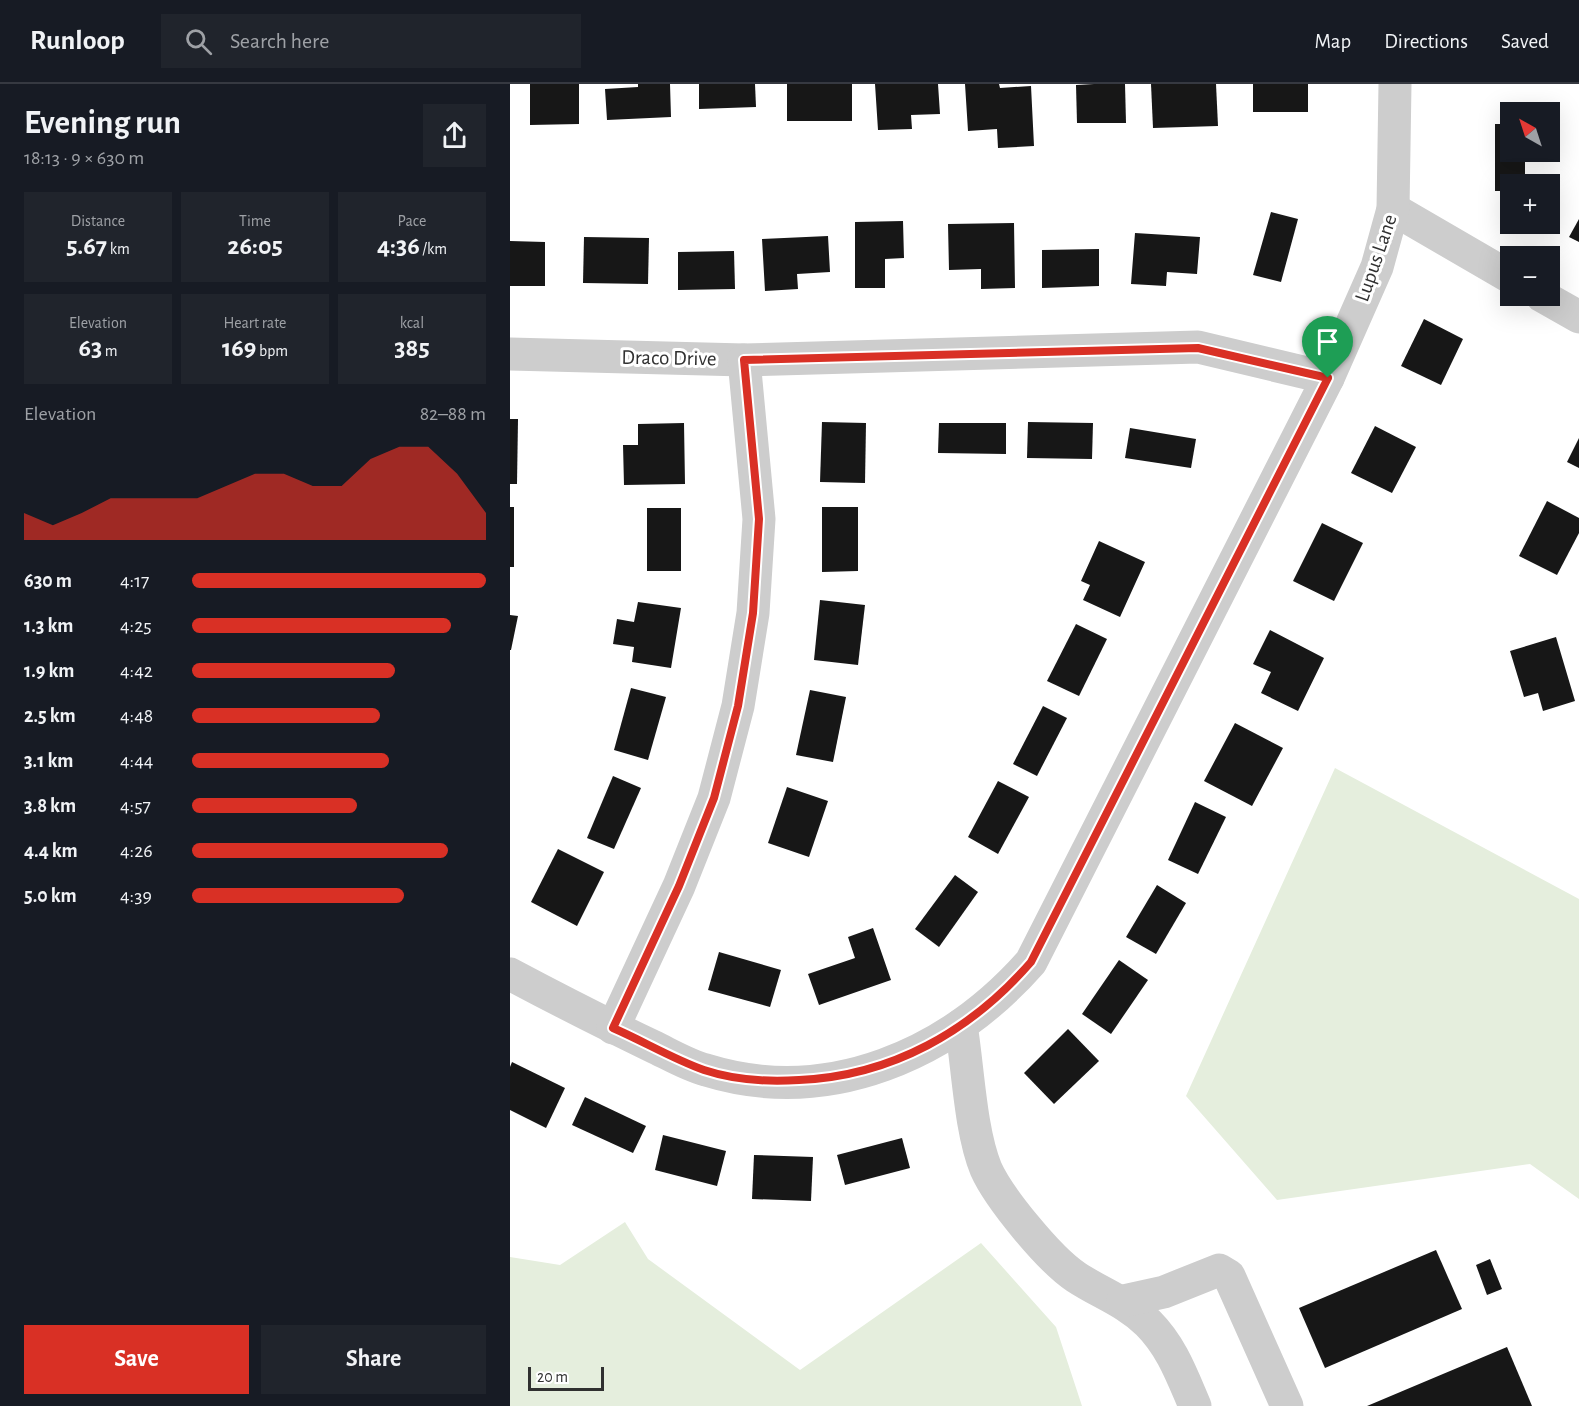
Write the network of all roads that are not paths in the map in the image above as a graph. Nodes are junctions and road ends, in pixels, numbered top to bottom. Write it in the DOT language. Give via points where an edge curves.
graph roads {
  1 [pos="1395,84"];
  2 [pos="1393,209"];
  3 [pos="1500,271"];
  4 [pos="1560,306"];
  5 [pos="1579,317"];
  6 [pos="510,354"];
  7 [pos="744,360"];
  8 [pos="1328,378"];
  9 [pos="510,974"];
  10 [pos="961,1025"];
  11 [pos="613,1028"];
  12 [pos="1123,1301"];
  13 [pos="1195,1406"];
  14 [pos="1287,1406"];
  1 -- 2 [label="street, Lupus Lane"];
  2 -- 3 [label="street"];
  2 -- 8 [label="street, Lupus Lane" via="1377,267"];
  4 -- 5 [label="street"];
  6 -- 7 [label="street, Draco Drive"];
  7 -- 8 [label="street, Draco Drive" via="1198,348"];
  7 -- 11 [label="street" via="759,519 753,613 738,706 714,798 679,886"];
  8 -- 10 [label="street, Lupus Lane" via="1031,962 988,1007"];
  9 -- 11 [label="street, Lupus Lane"];
  10 -- 11 [label="street, Lupus Lane" via="907,1057 877,1068 847,1076 783,1081 751,1080 705,1070"];
  10 -- 12 [label="street" via="979,1143 986,1168 1001,1196 1074,1276"];
  12 -- 13 [label="street" via="1173,1353"];
  12 -- 14 [label="street" via="1164,1292 1219,1270 1229,1276"];
}
